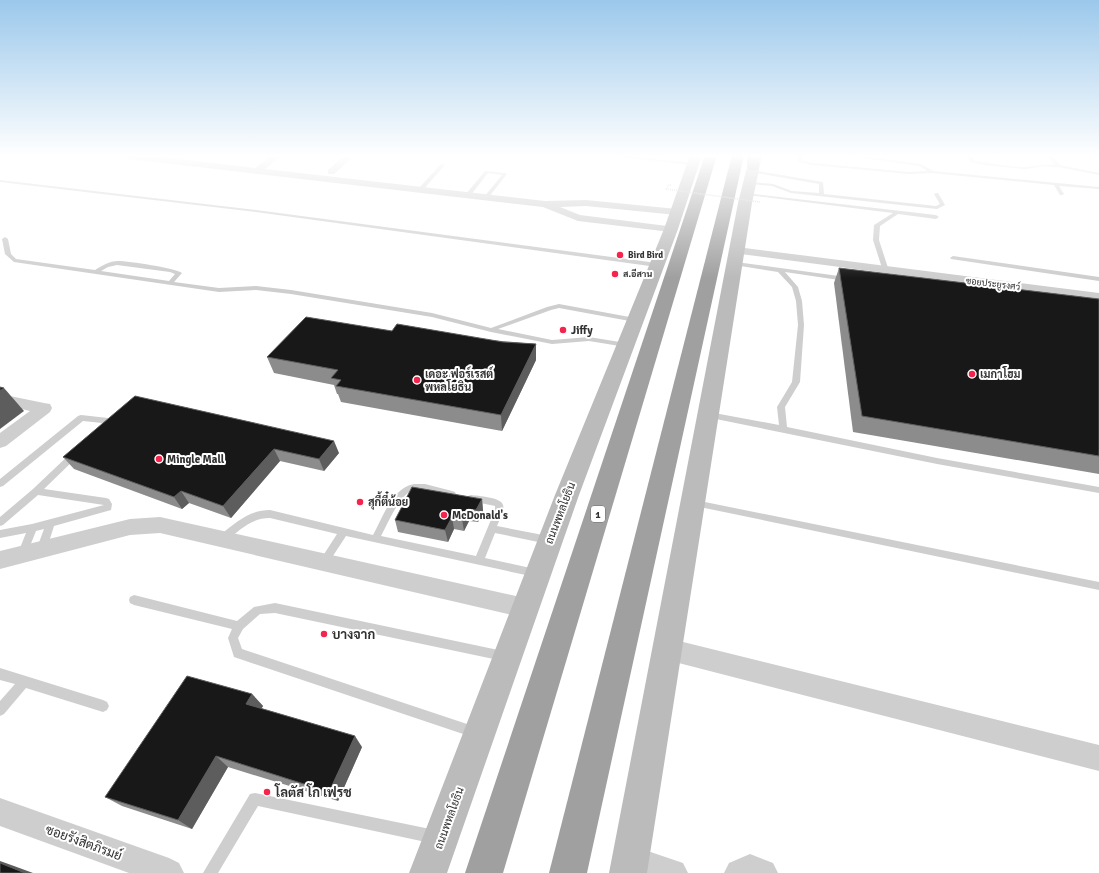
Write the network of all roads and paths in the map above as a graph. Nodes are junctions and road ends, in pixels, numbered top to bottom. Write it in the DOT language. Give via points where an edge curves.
graph roads {
  1 [pos="126,196"];
  2 [pos="475,196"];
  3 [pos="684,196"];
  4 [pos="689,196"];
  5 [pos="745,196"];
  6 [pos="747,196"];
  7 [pos="829,196"];
  8 [pos="837,196"];
  9 [pos="937,196"];
  10 [pos="486,197"];
  11 [pos="545,204"];
  12 [pos="898,212"];
  13 [pos="936,217"];
  14 [pos="674,221"];
  15 [pos="5,239"];
  16 [pos="736,258"];
  17 [pos="953,258"];
  18 [pos="657,265"];
  19 [pos="97,271"];
  20 [pos="782,271"];
  21 [pos="886,271"];
  22 [pos="1099,279"];
  23 [pos="857,280"];
  24 [pos="171,282"];
  25 [pos="1099,297"];
  26 [pos="636,320"];
  27 [pos="491,330"];
  28 [pos="627,345"];
  29 [pos="0,399"];
  30 [pos="709,415"];
  31 [pos="783,429"];
  32 [pos="94,437"];
  33 [pos="0,442"];
  34 [pos="82,448"];
  35 [pos="0,484"];
  36 [pos="1099,490"];
  37 [pos="36,491"];
  38 [pos="692,503"];
  39 [pos="0,522"];
  40 [pos="50,524"];
  41 [pos="32,528"];
  42 [pos="492,529"];
  43 [pos="343,532"];
  44 [pos="0,534"];
  45 [pos="222,539"];
  46 [pos="375,539"];
  47 [pos="550,540"];
  48 [pos="42,548"];
  49 [pos="23,554"];
  50 [pos="0,560"];
  51 [pos="479,561"];
  52 [pos="324,562"];
  53 [pos="538,573"];
  54 [pos="1099,586"];
  55 [pos="134,600"];
  56 [pos="526,608"];
  57 [pos="239,626"];
  58 [pos="667,649"];
  59 [pos="507,657"];
  60 [pos="0,674"];
  61 [pos="24,682"];
  62 [pos="103,706"];
  63 [pos="0,710"];
  64 [pos="480,733"];
  65 [pos="1099,758"];
  66 [pos="0,812"];
  67 [pos="441,838"];
  68 [pos="629,866"];
  69 [pos="169,873"];
  70 [pos="210,873"];
  71 [pos="428,873"];
  72 [pos="484,873"];
  73 [pos="568,873"];
  74 [pos="673,873"];
  75 [pos="740,873"];
  76 [pos="763,873"];
  1 -- 18 [label="lane"];
  2 -- 10 [label="street"];
  3 -- 14 [label="main road, ถนนพหลโยธิน"];
  4 -- 72 [label="highway, 1"];
  5 -- 73 [label="highway"];
  6 -- 16 [label="main road"];
  7 -- 9 [label="lane" via="937,208 942,204"];
  8 -- 12 [label="lane"];
  10 -- 11 [label="street"];
  11 -- 14 [label="street" via="586,203"];
  11 -- 14 [label="street" via="578,218"];
  12 -- 13 [label="lane"];
  12 -- 21 [label="lane" via="878,225 876,240"];
  14 -- 18 [label="main road, ถนนพหลโยธิน"];
  15 -- 19 [label="lane" via="8,254 14,260"];
  16 -- 20 [label="lane"];
  16 -- 21 [label="street, ซอยประยูรงศว์"];
  16 -- 30 [label="main road"];
  17 -- 22 [label="lane"];
  18 -- 26 [label="main road, ถนนพหลโยธิน"];
  19 -- 24 [label="lane"];
  19 -- 24 [label="lane" via="118,263 179,273"];
  20 -- 23 [label="lane"];
  20 -- 31 [label="lane" via="794,287 799,301 801,325 796,382 780,407"];
  21 -- 25 [label="street, ซอยประยูรงศว์"];
  24 -- 27 [label="lane" via="219,290 256,288 291,292 432,316"];
  26 -- 27 [label="lane" via="559,306"];
  26 -- 28 [label="main road, ถนนพหลโยธิน"];
  27 -- 28 [label="lane" via="552,342 589,339"];
  28 -- 47 [label="main road, ถนนพหลโยธิน"];
  29 -- 33 [label="street" via="44,408"];
  30 -- 31 [label="lane"];
  30 -- 38 [label="main road"];
  31 -- 36 [label="lane" via="937,461"];
  32 -- 35 [label="lane" via="108,421 81,418"];
  34 -- 37 [label="lane"];
  37 -- 39 [label="lane"];
  37 -- 40 [label="lane" via="106,501 108,504 108,507 103,509"];
  38 -- 54 [label="lane"];
  38 -- 58 [label="main road"];
  40 -- 41 [label="lane"];
  40 -- 48 [label="lane"];
  41 -- 44 [label="lane"];
  41 -- 49 [label="lane"];
  42 -- 46 [label="lane" via="499,510 495,502 412,487 401,494"];
  42 -- 47 [label="lane"];
  42 -- 51 [label="lane"];
  43 -- 45 [label="lane" via="259,513 248,518"];
  43 -- 46 [label="lane"];
  43 -- 52 [label="lane"];
  45 -- 48 [label="street" via="160,525 130,526"];
  45 -- 52 [label="street"];
  46 -- 51 [label="lane"];
  47 -- 53 [label="main road, ถนนพหลโยธิน"];
  48 -- 49 [label="street"];
  49 -- 50 [label="street"];
  51 -- 53 [label="lane"];
  52 -- 56 [label="street"];
  53 -- 56 [label="main road, ถนนพหลโยธิน"];
  55 -- 57 [label="lane"];
  56 -- 59 [label="main road, ถนนพหลโยธิน"];
  57 -- 59 [label="lane" via="258,610 275,608"];
  57 -- 64 [label="lane" via="233,638 238,653"];
  58 -- 65 [label="street"];
  58 -- 68 [label="main road"];
  59 -- 64 [label="main road, ถนนพหลโยธิน"];
  60 -- 61 [label="lane"];
  61 -- 62 [label="lane"];
  61 -- 63 [label="lane"];
  64 -- 67 [label="main road, ถนนพหลโยธิน"];
  66 -- 69 [label="street, ซอยรังสิตภิรมย์"];
  67 -- 70 [label="lane" via="255,799"];
  67 -- 71 [label="main road, ถนนพหลโยธิน"];
  68 -- 74 [label="street"];
  75 -- 76 [label="street" via="750,869"];
}
